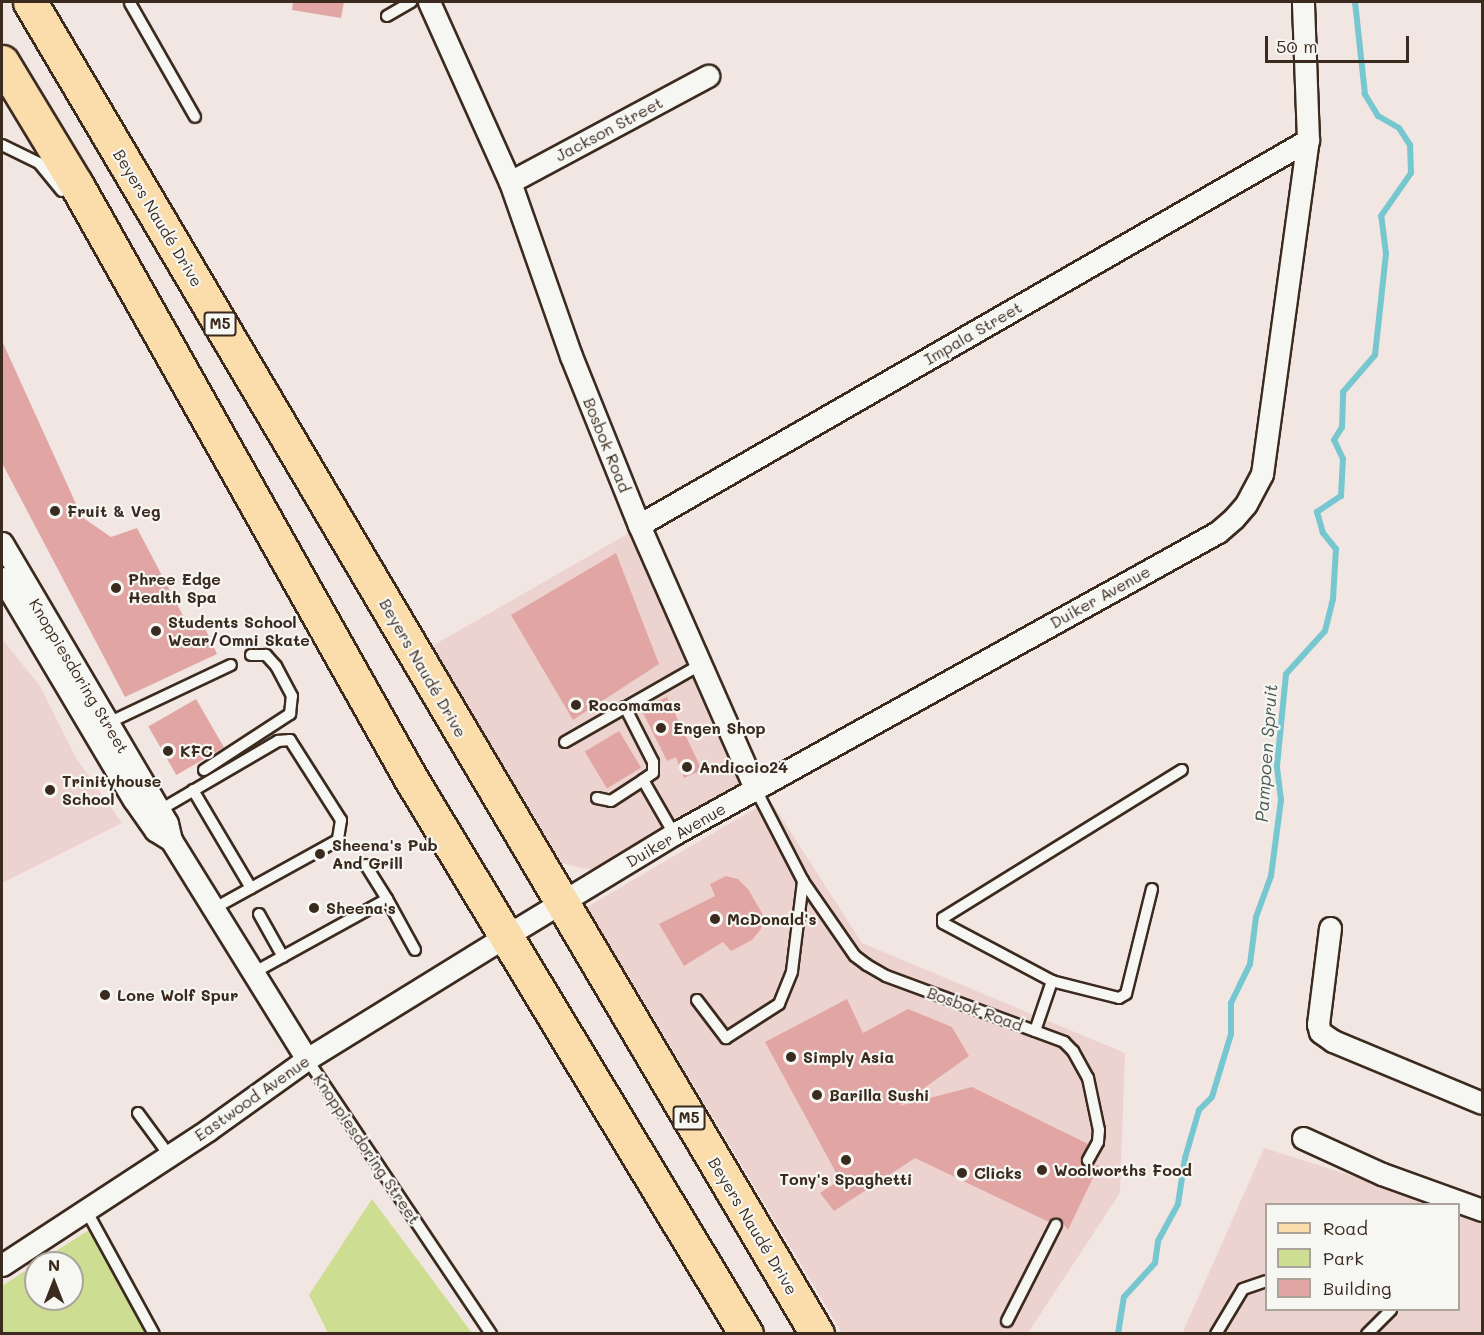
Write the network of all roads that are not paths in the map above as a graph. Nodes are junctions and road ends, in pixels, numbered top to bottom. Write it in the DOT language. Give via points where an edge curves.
graph roads {
  1 [pos="30,2"];
  2 [pos="411,2"];
  3 [pos="429,2"];
  4 [pos="1304,2"];
  5 [pos="130,3"];
  6 [pos="387,16"];
  7 [pos="2,62"];
  8 [pos="708,76"];
  9 [pos="195,117"];
  10 [pos="1308,140"];
  11 [pos="2,145"];
  12 [pos="510,182"];
  13 [pos="70,204"];
  14 [pos="93,243"];
  15 [pos="121,265"];
  16 [pos="639,525"];
  17 [pos="2,547"];
  18 [pos="2,578"];
  19 [pos="251,655"];
  20 [pos="231,665"];
  21 [pos="698,666"];
  22 [pos="625,708"];
  23 [pos="100,728"];
  24 [pos="565,742"];
  25 [pos="204,770"];
  26 [pos="1182,770"];
  27 [pos="643,780"];
  28 [pos="193,790"];
  29 [pos="756,790"];
  30 [pos="597,798"];
  31 [pos="160,810"];
  32 [pos="674,834"];
  33 [pos="171,840"];
  34 [pos="366,865"];
  35 [pos="803,881"];
  36 [pos="251,888"];
  37 [pos="1152,889"];
  38 [pos="387,899"];
  39 [pos="561,903"];
  40 [pos="213,909"];
  41 [pos="259,914"];
  42 [pos="1330,928"];
  43 [pos="506,936"];
  44 [pos="415,950"];
  45 [pos="283,957"];
  46 [pos="253,973"];
  47 [pos="1052,981"];
  48 [pos="697,1000"];
  49 [pos="1035,1031"];
  50 [pos="307,1059"];
  51 [pos="1482,1103"];
  52 [pos="138,1113"];
  53 [pos="1303,1138"];
  54 [pos="170,1155"];
  55 [pos="1088,1160"];
  56 [pos="1434,1199"];
  57 [pos="1451,1203"];
  58 [pos="1460,1205"];
  59 [pos="86,1210"];
  60 [pos="1482,1210"];
  61 [pos="1056,1225"];
  62 [pos="2,1265"];
  63 [pos="1265,1281"];
  64 [pos="1386,1311"];
  65 [pos="1007,1321"];
  66 [pos="154,1334"];
  67 [pos="491,1334"];
  68 [pos="746,1334"];
  69 [pos="817,1334"];
  70 [pos="1216,1334"];
  71 [pos="1368,1334"];
  1 -- 39 [label="main road, Beyers Naudé Drive / M5"];
  2 -- 6 [label="lane"];
  3 -- 12 [label="street, Bosbok Road"];
  4 -- 10 [label="street, Duiker Avenue"];
  5 -- 9 [label="lane"];
  7 -- 15 [label="main road"];
  8 -- 12 [label="street, Jackson Street"];
  10 -- 16 [label="street, Impala Street"];
  10 -- 29 [label="street, Duiker Avenue" via="1262,474 1246,504 1218,532"];
  11 -- 13 [label="lane" via="39,163"];
  12 -- 16 [label="street, Bosbok Road" via="571,356"];
  14 -- 15 [label="lane"];
  15 -- 43 [label="main road" via="405,769"];
  16 -- 21 [label="street, Bosbok Road"];
  17 -- 23 [label="street, Knoppiesdoring Street"];
  18 -- 23 [label="street, Knoppiesdoring Street"];
  19 -- 25 [label="lane" via="266,655 276,666 292,696 290,714"];
  20 -- 23 [label="lane"];
  21 -- 22 [label="lane"];
  21 -- 29 [label="street, Bosbok Road"];
  22 -- 24 [label="lane"];
  22 -- 27 [label="lane" via="653,762 653,773"];
  23 -- 31 [label="street, Knoppiesdoring Street"];
  23 -- 33 [label="street, Knoppiesdoring Street" via="155,830"];
  26 -- 47 [label="lane" via="944,918 945,927"];
  27 -- 30 [label="lane" via="611,801"];
  27 -- 32 [label="lane"];
  28 -- 31 [label="lane"];
  28 -- 36 [label="lane"];
  28 -- 36 [label="lane" via="278,741 290,740 341,820 338,840"];
  29 -- 32 [label="street, Duiker Avenue"];
  29 -- 35 [label="lane, Bosbok Road"];
  31 -- 33 [label="street, Knoppiesdoring Street"];
  32 -- 39 [label="street, Duiker Avenue"];
  33 -- 40 [label="street, Knoppiesdoring Street"];
  34 -- 38 [label="lane"];
  35 -- 48 [label="lane" via="786,991 779,1004 726,1038"];
  35 -- 49 [label="lane, Bosbok Road" via="855,956 867,965 886,976"];
  36 -- 40 [label="lane"];
  37 -- 47 [label="lane" via="1126,994 1111,999"];
  38 -- 44 [label="lane"];
  38 -- 45 [label="lane"];
  39 -- 43 [label="street, Duiker Avenue"];
  39 -- 69 [label="main road, Beyers Naudé Drive / M5"];
  40 -- 46 [label="street, Knoppiesdoring Street"];
  41 -- 45 [label="lane"];
  42 -- 51 [label="street" via="1320,1032"];
  43 -- 50 [label="street, Eastwood Avenue"];
  43 -- 68 [label="main road"];
  45 -- 46 [label="lane"];
  46 -- 50 [label="street, Knoppiesdoring Street"];
  47 -- 49 [label="lane"];
  49 -- 55 [label="lane, Bosbok Road" via="1064,1042 1080,1060 1088,1078 1099,1130 1098,1142"];
  50 -- 54 [label="street, Eastwood Avenue"];
  50 -- 67 [label="lane, Knoppiesdoring Street"];
  52 -- 54 [label="lane"];
  53 -- 56 [label="street"];
  54 -- 59 [label="street, Eastwood Avenue"];
  56 -- 57 [label="street"];
  58 -- 60 [label="street"];
  59 -- 62 [label="street, Eastwood Avenue"];
  59 -- 66 [label="lane"];
  61 -- 65 [label="lane"];
  63 -- 70 [label="lane" via="1243,1289"];
  64 -- 71 [label="lane"];
}
